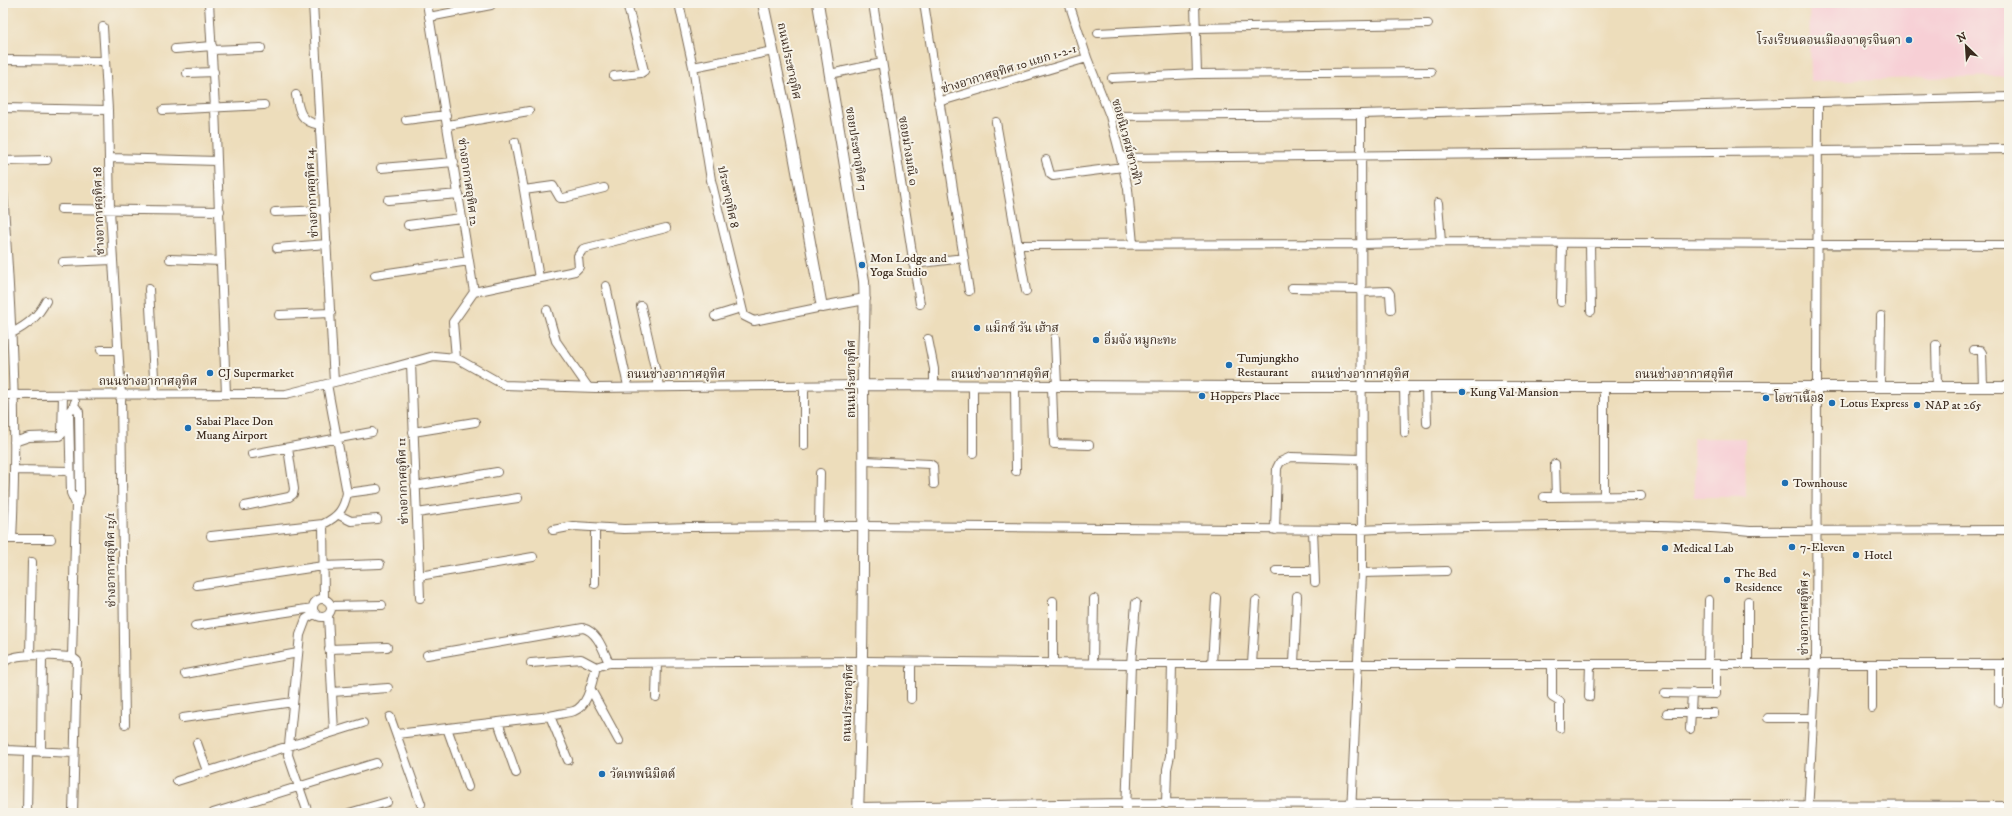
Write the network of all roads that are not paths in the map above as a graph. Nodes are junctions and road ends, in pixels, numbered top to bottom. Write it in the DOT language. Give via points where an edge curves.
graph roads {
  1 [pos="209,3"];
  2 [pos="313,3"];
  3 [pos="427,3"];
  4 [pos="627,3"];
  5 [pos="679,3"];
  6 [pos="763,3"];
  7 [pos="818,3"];
  8 [pos="873,3"];
  9 [pos="924,3"];
  10 [pos="1069,3"];
  11 [pos="1195,3"];
  12 [pos="491,5"];
  13 [pos="429,17"];
  14 [pos="1428,24"];
  15 [pos="103,27"];
  16 [pos="1196,28"];
  17 [pos="1098,34"];
  18 [pos="212,48"];
  19 [pos="261,48"];
  20 [pos="175,49"];
  21 [pos="774,52"];
  22 [pos="1087,58"];
  23 [pos="3,60"];
  24 [pos="105,60"];
  25 [pos="882,63"];
  26 [pos="693,67"];
  27 [pos="214,72"];
  28 [pos="1431,72"];
  29 [pos="187,73"];
  30 [pos="830,74"];
  31 [pos="1197,74"];
  32 [pos="614,76"];
  33 [pos="1112,78"];
  34 [pos="296,95"];
  35 [pos="2009,96"];
  36 [pos="938,102"];
  37 [pos="1818,102"];
  38 [pos="264,106"];
  39 [pos="3,108"];
  40 [pos="215,108"];
  41 [pos="108,110"];
  42 [pos="162,110"];
  43 [pos="529,111"];
  44 [pos="1360,114"];
  45 [pos="446,115"];
  46 [pos="1110,116"];
  47 [pos="406,120"];
  48 [pos="996,122"];
  49 [pos="320,125"];
  50 [pos="448,125"];
  51 [pos="515,142"];
  52 [pos="2009,149"];
  53 [pos="1818,151"];
  54 [pos="1361,156"];
  55 [pos="110,158"];
  56 [pos="46,160"];
  57 [pos="1046,160"];
  58 [pos="3,161"];
  59 [pos="217,161"];
  60 [pos="454,162"];
  61 [pos="1122,162"];
  62 [pos="382,168"];
  63 [pos="604,188"];
  64 [pos="524,190"];
  65 [pos="3,191"];
  66 [pos="458,194"];
  67 [pos="388,200"];
  68 [pos="1438,203"];
  69 [pos="61,209"];
  70 [pos="110,210"];
  71 [pos="325,210"];
  72 [pos="220,211"];
  73 [pos="274,212"];
  74 [pos="461,218"];
  75 [pos="408,225"];
  76 [pos="666,228"];
  77 [pos="1441,242"];
  78 [pos="1562,242"];
  79 [pos="1590,243"];
  80 [pos="327,244"];
  81 [pos="1133,244"];
  82 [pos="1361,244"];
  83 [pos="1018,245"];
  84 [pos="1818,245"];
  85 [pos="2009,245"];
  86 [pos="277,248"];
  87 [pos="964,258"];
  88 [pos="170,259"];
  89 [pos="112,260"];
  90 [pos="221,261"];
  91 [pos="469,261"];
  92 [pos="63,262"];
  93 [pos="913,264"];
  94 [pos="375,275"];
  95 [pos="539,278"];
  96 [pos="606,286"];
  97 [pos="1292,288"];
  98 [pos="149,289"];
  99 [pos="969,291"];
  100 [pos="1026,291"];
  101 [pos="1361,291"];
  102 [pos="474,292"];
  103 [pos="865,299"];
  104 [pos="46,301"];
  105 [pos="1561,302"];
  106 [pos="920,304"];
  107 [pos="641,306"];
  108 [pos="822,307"];
  109 [pos="741,308"];
  110 [pos="1391,309"];
  111 [pos="546,310"];
  112 [pos="1591,311"];
  113 [pos="331,312"];
  114 [pos="280,315"];
  115 [pos="715,316"];
  116 [pos="1881,316"];
  117 [pos="12,334"];
  118 [pos="1055,338"];
  119 [pos="928,339"];
  120 [pos="1936,345"];
  121 [pos="101,350"];
  122 [pos="118,350"];
  123 [pos="1974,350"];
  124 [pos="456,358"];
  125 [pos="411,363"];
  126 [pos="331,383"];
  127 [pos="863,385"];
  128 [pos="628,386"];
  129 [pos="659,386"];
  130 [pos="804,386"];
  131 [pos="934,386"];
  132 [pos="1817,386"];
  133 [pos="1880,386"];
  134 [pos="588,387"];
  135 [pos="973,387"];
  136 [pos="1015,387"];
  137 [pos="1054,387"];
  138 [pos="1404,387"];
  139 [pos="1426,387"];
  140 [pos="1604,387"];
  141 [pos="1937,387"];
  142 [pos="1983,387"];
  143 [pos="2009,387"];
  144 [pos="1362,388"];
  145 [pos="13,394"];
  146 [pos="155,394"];
  147 [pos="226,394"];
  148 [pos="3,395"];
  149 [pos="63,395"];
  150 [pos="75,395"];
  151 [pos="121,395"];
  152 [pos="74,405"];
  153 [pos="475,422"];
  154 [pos="1426,423"];
  155 [pos="372,432"];
  156 [pos="413,432"];
  157 [pos="1405,433"];
  158 [pos="337,438"];
  159 [pos="14,442"];
  160 [pos="1088,445"];
  161 [pos="804,446"];
  162 [pos="288,448"];
  163 [pos="973,453"];
  164 [pos="252,454"];
  165 [pos="1361,459"];
  166 [pos="865,461"];
  167 [pos="1555,464"];
  168 [pos="14,470"];
  169 [pos="70,471"];
  170 [pos="1016,471"];
  171 [pos="497,472"];
  172 [pos="820,473"];
  173 [pos="934,484"];
  174 [pos="416,486"];
  175 [pos="377,489"];
  176 [pos="347,493"];
  177 [pos="1604,496"];
  178 [pos="1641,496"];
  179 [pos="1544,497"];
  180 [pos="1556,497"];
  181 [pos="518,498"];
  182 [pos="76,504"];
  183 [pos="245,506"];
  184 [pos="417,513"];
  185 [pos="339,515"];
  186 [pos="377,519"];
  187 [pos="323,524"];
  188 [pos="862,526"];
  189 [pos="819,527"];
  190 [pos="596,529"];
  191 [pos="553,530"];
  192 [pos="1275,530"];
  193 [pos="1313,530"];
  194 [pos="1360,530"];
  195 [pos="1817,530"];
  196 [pos="2009,530"];
  197 [pos="211,536"];
  198 [pos="3,539"];
  199 [pos="12,539"];
  200 [pos="51,539"];
  201 [pos="533,556"];
  202 [pos="32,562"];
  203 [pos="380,564"];
  204 [pos="323,566"];
  205 [pos="1276,571"];
  206 [pos="1314,571"];
  207 [pos="1446,571"];
  208 [pos="1362,573"];
  209 [pos="419,576"];
  210 [pos="1314,582"];
  211 [pos="595,584"];
  212 [pos="197,585"];
  213 [pos="1297,596"];
  214 [pos="420,598"];
  215 [pos="1216,598"];
  216 [pos="324,599"];
  217 [pos="1094,599"];
  218 [pos="1256,600"];
  219 [pos="1709,600"];
  220 [pos="1053,601"];
  221 [pos="1748,601"];
  222 [pos="1136,603"];
  223 [pos="382,605"];
  224 [pos="331,606"];
  225 [pos="314,610"];
  226 [pos="328,615"];
  227 [pos="195,626"];
  228 [pos="388,647"];
  229 [pos="329,649"];
  230 [pos="298,653"];
  231 [pos="30,655"];
  232 [pos="427,655"];
  233 [pos="42,656"];
  234 [pos="72,657"];
  235 [pos="863,661"];
  236 [pos="531,663"];
  237 [pos="609,663"];
  238 [pos="657,663"];
  239 [pos="911,663"];
  240 [pos="1054,663"];
  241 [pos="1093,663"];
  242 [pos="3,664"];
  243 [pos="1131,664"];
  244 [pos="1172,664"];
  245 [pos="1212,664"];
  246 [pos="1252,664"];
  247 [pos="1294,664"];
  248 [pos="1359,664"];
  249 [pos="1552,664"];
  250 [pos="1590,664"];
  251 [pos="1712,664"];
  252 [pos="1748,664"];
  253 [pos="1816,664"];
  254 [pos="1872,664"];
  255 [pos="2000,664"];
  256 [pos="2009,664"];
  257 [pos="596,667"];
  258 [pos="185,674"];
  259 [pos="388,688"];
  260 [pos="590,688"];
  261 [pos="332,692"];
  262 [pos="1665,693"];
  263 [pos="1692,694"];
  264 [pos="656,697"];
  265 [pos="1589,697"];
  266 [pos="911,699"];
  267 [pos="293,702"];
  268 [pos="1999,702"];
  269 [pos="1872,708"];
  270 [pos="1667,713"];
  271 [pos="1691,713"];
  272 [pos="1714,713"];
  273 [pos="550,716"];
  274 [pos="390,717"];
  275 [pos="183,718"];
  276 [pos="1768,718"];
  277 [pos="1813,718"];
  278 [pos="498,722"];
  279 [pos="363,723"];
  280 [pos="125,724"];
  281 [pos="448,728"];
  282 [pos="1560,728"];
  283 [pos="1690,729"];
  284 [pos="334,732"];
  285 [pos="397,734"];
  286 [pos="619,741"];
  287 [pos="197,743"];
  288 [pos="3,745"];
  289 [pos="288,746"];
  290 [pos="28,752"];
  291 [pos="41,752"];
  292 [pos="74,753"];
  293 [pos="568,760"];
  294 [pos="376,763"];
  295 [pos="207,771"];
  296 [pos="516,774"];
  297 [pos="177,781"];
  298 [pos="298,785"];
  299 [pos="468,786"];
  300 [pos="387,802"];
  301 [pos="421,804"];
  302 [pos="1126,804"];
  303 [pos="1166,804"];
  304 [pos="1351,804"];
  305 [pos="2009,806"];
  306 [pos="974,809"];
  307 [pos="1029,809"];
  308 [pos="1071,809"];
  309 [pos="1684,809"];
  310 [pos="1757,809"];
  311 [pos="1809,809"];
  312 [pos="859,810"];
  313 [pos="27,813"];
  314 [pos="73,813"];
  315 [pos="213,813"];
  316 [pos="308,813"];
  317 [pos="349,813"];
  318 [pos="1126,813"];
  319 [pos="1351,813"];
  1 -- 18 [label="street"];
  2 -- 49 [label="street, ช่างอากาศอุทิศ 14"];
  3 -- 13 [label="street, ช่างอากาศอุทิศ 12"];
  4 -- 32 [label="street" via="644,71"];
  5 -- 26 [label="street, ประชาอุทิศ 8"];
  6 -- 21 [label="street, ถนนประชาอุทิศ"];
  7 -- 30 [label="street, ซอยประชาอุทิศ 7"];
  8 -- 25 [label="street, ซอยม่วงมณี ๑"];
  9 -- 36 [label="street"];
  10 -- 22 [label="street, ซอยนิเวศม์ชาวฟ้า"];
  11 -- 16 [label="street"];
  12 -- 13 [label="street"];
  13 -- 45 [label="street, ช่างอากาศอุทิศ 12"];
  14 -- 16 [label="street"];
  15 -- 24 [label="street, ช่างอากาศอุทิศ 18"];
  16 -- 17 [label="street"];
  16 -- 31 [label="street"];
  18 -- 19 [label="street"];
  18 -- 20 [label="street"];
  18 -- 27 [label="street"];
  21 -- 26 [label="street"];
  21 -- 108 [label="street, ถนนประชาอุทิศ"];
  22 -- 36 [label="street, ช่างอากาศอุทิศ 10 แยก 1-2-1"];
  22 -- 46 [label="street, ซอยนิเวศม์ชาวฟ้า"];
  23 -- 24 [label="street"];
  24 -- 41 [label="street, ช่างอากาศอุทิศ 18"];
  25 -- 30 [label="street"];
  25 -- 93 [label="street, ซอยม่วงมณี ๑"];
  26 -- 109 [label="street, ประชาอุทิศ 8" via="711,180"];
  27 -- 29 [label="street"];
  27 -- 40 [label="street"];
  28 -- 31 [label="street"];
  30 -- 103 [label="street, ซอยประชาอุทิศ 7"];
  31 -- 33 [label="street"];
  34 -- 49 [label="street" via="299,113 304,120"];
  35 -- 37 [label="street"];
  36 -- 87 [label="street"];
  37 -- 44 [label="street"];
  37 -- 53 [label="street, ช่างอากาศอุทิศ 5"];
  38 -- 40 [label="street"];
  39 -- 41 [label="street"];
  40 -- 42 [label="street"];
  40 -- 59 [label="street"];
  41 -- 55 [label="street, ช่างอากาศอุทิศ 18"];
  43 -- 50 [label="street"];
  44 -- 46 [label="street"];
  44 -- 54 [label="street"];
  45 -- 47 [label="street"];
  45 -- 50 [label="street, ช่างอากาศอุทิศ 12"];
  46 -- 61 [label="street, ซอยนิเวศม์ชาวฟ้า"];
  48 -- 83 [label="street"];
  49 -- 71 [label="street, ช่างอากาศอุทิศ 14"];
  50 -- 60 [label="street, ช่างอากาศอุทิศ 12"];
  51 -- 64 [label="street"];
  52 -- 53 [label="street"];
  53 -- 54 [label="street"];
  53 -- 84 [label="street, ช่างอากาศอุทิศ 5"];
  54 -- 61 [label="street"];
  54 -- 82 [label="street"];
  55 -- 59 [label="street"];
  55 -- 70 [label="street, ช่างอากาศอุทิศ 18"];
  56 -- 58 [label="street"];
  57 -- 61 [label="street" via="1053,176"];
  59 -- 72 [label="street"];
  60 -- 62 [label="street"];
  60 -- 66 [label="street, ช่างอากาศอุทิศ 12"];
  61 -- 81 [label="street, ซอยนิเวศม์ชาวฟ้า" via="1128,189"];
  63 -- 64 [label="street" via="564,198 560,198 553,186"];
  64 -- 95 [label="street"];
  65 -- 117 [label="street"];
  66 -- 67 [label="street"];
  66 -- 74 [label="street, ช่างอากาศอุทิศ 12"];
  68 -- 77 [label="street"];
  69 -- 70 [label="street"];
  70 -- 72 [label="street"];
  70 -- 89 [label="street, ช่างอากาศอุทิศ 18"];
  71 -- 73 [label="street"];
  71 -- 80 [label="street, ช่างอากาศอุทิศ 14"];
  72 -- 90 [label="street"];
  74 -- 75 [label="street"];
  74 -- 91 [label="street, ช่างอากาศอุทิศ 12"];
  76 -- 95 [label="street" via="582,249 578,256 577,270"];
  77 -- 78 [label="street"];
  77 -- 82 [label="street"];
  78 -- 79 [label="street"];
  78 -- 105 [label="street"];
  79 -- 84 [label="street"];
  79 -- 112 [label="street"];
  80 -- 86 [label="street"];
  80 -- 113 [label="street, ช่างอากาศอุทิศ 14"];
  81 -- 82 [label="street"];
  81 -- 83 [label="street"];
  82 -- 101 [label="street"];
  83 -- 100 [label="street"];
  84 -- 85 [label="street"];
  84 -- 132 [label="street, ช่างอากาศอุทิศ 5"];
  87 -- 93 [label="street"];
  87 -- 99 [label="street"];
  88 -- 90 [label="street"];
  89 -- 92 [label="street"];
  89 -- 122 [label="street, ช่างอากาศอุทิศ 18"];
  90 -- 147 [label="street"];
  91 -- 94 [label="street"];
  91 -- 102 [label="street, ช่างอากาศอุทิศ 12"];
  93 -- 106 [label="street, ซอยม่วงมณี ๑"];
  95 -- 102 [label="street"];
  96 -- 128 [label="street"];
  97 -- 101 [label="street"];
  98 -- 146 [label="street"];
  101 -- 110 [label="street" via="1388,292"];
  101 -- 144 [label="street"];
  102 -- 124 [label="street" via="453,322"];
  103 -- 108 [label="street"];
  103 -- 127 [label="street, ถนนประชาอุทิศ"];
  104 -- 117 [label="street" via="40,312 28,324"];
  107 -- 129 [label="street"];
  108 -- 109 [label="street" via="754,321 744,316"];
  109 -- 115 [label="street"];
  111 -- 134 [label="street" via="556,341"];
  113 -- 114 [label="street"];
  113 -- 126 [label="street, ช่างอากาศอุทิศ 14"];
  116 -- 133 [label="street"];
  117 -- 145 [label="street"];
  118 -- 137 [label="street"];
  119 -- 131 [label="street" via="934,369"];
  120 -- 141 [label="street"];
  121 -- 122 [label="street"];
  122 -- 151 [label="street, ช่างอากาศอุทิศ 18"];
  123 -- 142 [label="street" via="1980,350 1982,353"];
  124 -- 125 [label="street, ถนนช่างอากาศอุทิศ" via="434,356"];
  124 -- 134 [label="street, ถนนช่างอากาศอุทิศ" via="504,385"];
  125 -- 126 [label="street, ถนนช่างอากาศอุทิศ"];
  125 -- 156 [label="street, ช่างอากาศอุทิศ 11"];
  126 -- 147 [label="street, ถนนช่างอากาศอุทิศ" via="286,394"];
  126 -- 158 [label="street, ช่างอากาศอุทิศ 14"];
  127 -- 130 [label="street, ถนนช่างอากาศอุทิศ"];
  127 -- 131 [label="street, ถนนช่างอากาศอุทิศ"];
  127 -- 166 [label="street, ถนนประชาอุทิศ"];
  128 -- 129 [label="street, ถนนช่างอากาศอุทิศ"];
  128 -- 134 [label="street, ถนนช่างอากาศอุทิศ"];
  129 -- 130 [label="street, ถนนช่างอากาศอุทิศ"];
  130 -- 161 [label="street"];
  131 -- 135 [label="street, ถนนช่างอากาศอุทิศ"];
  132 -- 133 [label="street, ถนนช่างอากาศอุทิศ"];
  132 -- 140 [label="street, ถนนช่างอากาศอุทิศ"];
  132 -- 195 [label="street, ช่างอากาศอุทิศ 5"];
  133 -- 141 [label="street, ถนนช่างอากาศอุทิศ"];
  135 -- 136 [label="street, ถนนช่างอากาศอุทิศ"];
  135 -- 163 [label="street"];
  136 -- 137 [label="street, ถนนช่างอากาศอุทิศ"];
  136 -- 170 [label="street"];
  137 -- 144 [label="street, ถนนช่างอากาศอุทิศ"];
  137 -- 160 [label="street" via="1054,444"];
  138 -- 139 [label="street, ถนนช่างอากาศอุทิศ"];
  138 -- 144 [label="street, ถนนช่างอากาศอุทิศ"];
  138 -- 157 [label="street"];
  139 -- 140 [label="street, ถนนช่างอากาศอุทิศ"];
  139 -- 154 [label="street"];
  140 -- 177 [label="street"];
  141 -- 142 [label="street, ถนนช่างอากาศอุทิศ"];
  142 -- 143 [label="street, ถนนช่างอากาศอุทิศ"];
  144 -- 165 [label="street"];
  145 -- 148 [label="street, ถนนช่างอากาศอุทิศ"];
  145 -- 149 [label="street, ถนนช่างอากาศอุทิศ"];
  145 -- 159 [label="street"];
  146 -- 147 [label="street, ถนนช่างอากาศอุทิศ"];
  146 -- 151 [label="street, ถนนช่างอากาศอุทิศ"];
  149 -- 150 [label="street, ถนนช่างอากาศอุทิศ"];
  149 -- 159 [label="street" via="61,435 29,437"];
  150 -- 151 [label="street, ถนนช่างอากาศอุทิศ"];
  150 -- 152 [label="street"];
  151 -- 280 [label="street, ช่างอากาศอุทิศ 13/1"];
  152 -- 169 [label="street" via="70,412"];
  152 -- 182 [label="street" via="79,412 80,493"];
  153 -- 156 [label="street"];
  155 -- 158 [label="street"];
  156 -- 174 [label="street, ช่างอากาศอุทิศ 11"];
  158 -- 162 [label="street"];
  158 -- 176 [label="street, ช่างอากาศอุทิศ 14"];
  159 -- 168 [label="street"];
  162 -- 164 [label="street"];
  162 -- 183 [label="street" via="293,494"];
  165 -- 192 [label="street" via="1291,458 1280,462 1277,468"];
  165 -- 194 [label="street"];
  166 -- 173 [label="street" via="930,464 933,466"];
  166 -- 188 [label="street, ถนนประชาอุทิศ"];
  167 -- 180 [label="street"];
  168 -- 169 [label="street"];
  168 -- 199 [label="street"];
  169 -- 182 [label="street"];
  171 -- 174 [label="street"];
  172 -- 189 [label="street"];
  174 -- 184 [label="street, ช่างอากาศอุทิศ 11"];
  175 -- 176 [label="street"];
  176 -- 185 [label="street"];
  177 -- 178 [label="street"];
  177 -- 180 [label="street"];
  179 -- 180 [label="street"];
  181 -- 184 [label="street"];
  182 -- 234 [label="street"];
  184 -- 209 [label="street, ช่างอากาศอุทิศ 11"];
  185 -- 186 [label="street" via="351,521"];
  185 -- 187 [label="street"];
  187 -- 197 [label="street"];
  187 -- 204 [label="street"];
  188 -- 189 [label="street"];
  188 -- 192 [label="street"];
  188 -- 235 [label="street, ถนนประชาอุทิศ"];
  189 -- 190 [label="street"];
  190 -- 191 [label="street" via="574,526"];
  190 -- 211 [label="street"];
  192 -- 193 [label="street"];
  193 -- 194 [label="street"];
  193 -- 206 [label="street"];
  194 -- 195 [label="street" via="1603,525 1750,531"];
  194 -- 208 [label="street"];
  195 -- 196 [label="street"];
  195 -- 253 [label="street, ช่างอากาศอุทิศ 5"];
  198 -- 199 [label="street"];
  199 -- 200 [label="street"];
  201 -- 209 [label="street"];
  202 -- 231 [label="street"];
  203 -- 204 [label="street"];
  204 -- 212 [label="street"];
  204 -- 216 [label="street"];
  205 -- 206 [label="street"];
  206 -- 210 [label="street"];
  207 -- 208 [label="street"];
  208 -- 248 [label="street"];
  209 -- 214 [label="street, ช่างอากาศอุทิศ 11"];
  213 -- 247 [label="street"];
  215 -- 245 [label="street"];
  216 -- 224 [label="street"];
  216 -- 225 [label="street" via="315,603"];
  217 -- 241 [label="street"];
  218 -- 246 [label="street"];
  219 -- 251 [label="street"];
  220 -- 240 [label="street"];
  221 -- 252 [label="street"];
  222 -- 243 [label="street"];
  223 -- 224 [label="street"];
  224 -- 226 [label="street"];
  225 -- 226 [label="street" via="323,617"];
  225 -- 227 [label="street"];
  225 -- 230 [label="street" via="303,625"];
  226 -- 229 [label="street"];
  228 -- 229 [label="street"];
  229 -- 261 [label="street"];
  230 -- 258 [label="street"];
  230 -- 267 [label="street"];
  231 -- 233 [label="street"];
  231 -- 242 [label="street" via="9,658"];
  232 -- 237 [label="street" via="584,628 590,630 597,638"];
  233 -- 234 [label="street"];
  233 -- 291 [label="street"];
  234 -- 292 [label="street" via="78,665"];
  235 -- 238 [label="street"];
  235 -- 239 [label="street"];
  235 -- 312 [label="street, ถนนประชาอุทิศ"];
  236 -- 257 [label="street" via="581,659"];
  237 -- 238 [label="street"];
  237 -- 257 [label="street"];
  238 -- 264 [label="street"];
  239 -- 240 [label="street"];
  239 -- 266 [label="street"];
  240 -- 241 [label="street"];
  241 -- 243 [label="street"];
  243 -- 244 [label="street"];
  243 -- 302 [label="street"];
  244 -- 245 [label="street"];
  244 -- 303 [label="street"];
  245 -- 246 [label="street"];
  246 -- 247 [label="street"];
  247 -- 248 [label="street"];
  248 -- 249 [label="street"];
  248 -- 304 [label="street"];
  249 -- 250 [label="street"];
  249 -- 282 [label="street" via="1552,697 1560,702"];
  250 -- 251 [label="street"];
  250 -- 265 [label="street"];
  251 -- 252 [label="street"];
  251 -- 263 [label="street" via="1716,694"];
  252 -- 253 [label="street"];
  253 -- 254 [label="street"];
  253 -- 277 [label="street, ช่างอากาศอุทิศ 5"];
  254 -- 255 [label="street"];
  254 -- 269 [label="street"];
  255 -- 256 [label="street"];
  255 -- 268 [label="street"];
  257 -- 260 [label="street"];
  259 -- 261 [label="street"];
  260 -- 273 [label="street" via="580,707"];
  260 -- 286 [label="street"];
  261 -- 284 [label="street"];
  262 -- 263 [label="street"];
  263 -- 271 [label="street"];
  267 -- 275 [label="street"];
  267 -- 289 [label="street"];
  270 -- 271 [label="street"];
  271 -- 272 [label="street"];
  271 -- 283 [label="street"];
  273 -- 278 [label="street"];
  273 -- 293 [label="street"];
  274 -- 285 [label="street"];
  276 -- 277 [label="street"];
  277 -- 311 [label="street, ช่างอากาศอุทิศ 5"];
  278 -- 281 [label="street"];
  278 -- 296 [label="street"];
  279 -- 284 [label="street"];
  281 -- 285 [label="street"];
  281 -- 299 [label="street"];
  284 -- 289 [label="street"];
  285 -- 301 [label="street"];
  287 -- 295 [label="street"];
  288 -- 290 [label="street" via="6,750"];
  289 -- 295 [label="street"];
  289 -- 298 [label="street" via="290,767"];
  290 -- 291 [label="street"];
  290 -- 313 [label="street"];
  291 -- 292 [label="street"];
  292 -- 314 [label="street"];
  294 -- 298 [label="street"];
  295 -- 297 [label="street"];
  298 -- 315 [label="street"];
  298 -- 316 [label="street"];
  300 -- 317 [label="street"];
  302 -- 303 [label="street"];
  302 -- 308 [label="street"];
  302 -- 318 [label="street"];
  303 -- 304 [label="street"];
  304 -- 309 [label="street"];
  304 -- 319 [label="street"];
  305 -- 311 [label="street"];
  306 -- 307 [label="street"];
  306 -- 312 [label="street"];
  307 -- 308 [label="street"];
  309 -- 310 [label="street"];
  310 -- 311 [label="street"];
}
